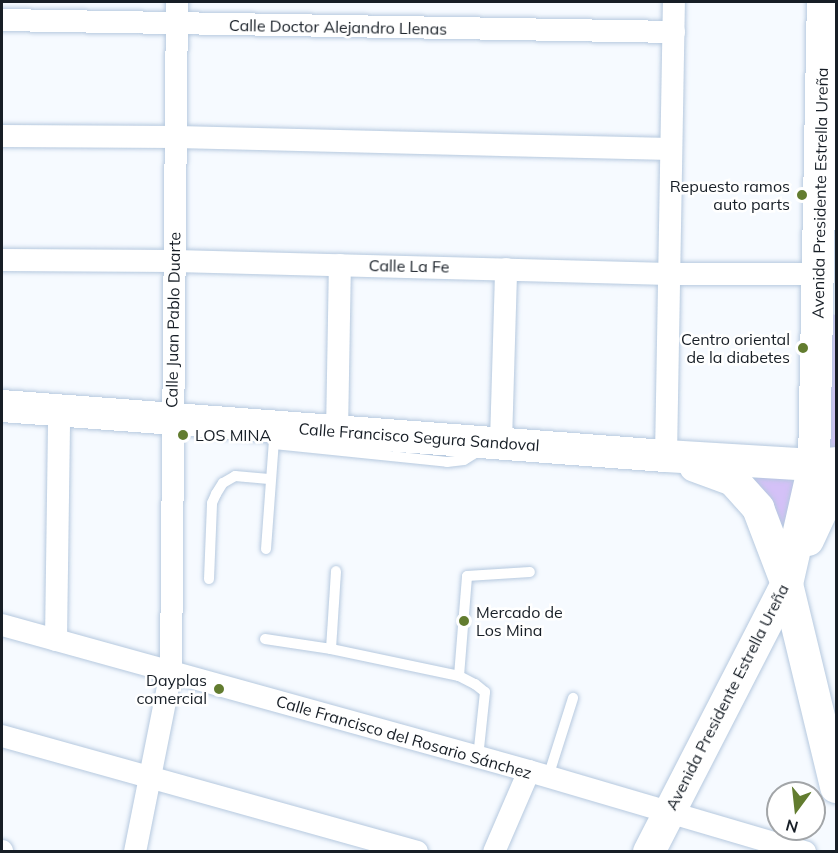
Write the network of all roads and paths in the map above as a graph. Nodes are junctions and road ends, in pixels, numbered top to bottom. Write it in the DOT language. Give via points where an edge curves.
graph roads {
  1 [pos="177,2"];
  2 [pos="674,2"];
  3 [pos="823,2"];
  4 [pos="2,20"];
  5 [pos="176,25"];
  6 [pos="674,32"];
  7 [pos="2,136"];
  8 [pos="177,137"];
  9 [pos="671,149"];
  10 [pos="2,260"];
  11 [pos="175,261"];
  12 [pos="340,265"];
  13 [pos="506,268"];
  14 [pos="669,274"];
  15 [pos="816,274"];
  16 [pos="827,311"];
  17 [pos="2,406"];
  18 [pos="59,412"];
  19 [pos="171,420"];
  20 [pos="337,432"];
  21 [pos="274,436"];
  22 [pos="495,442"];
  23 [pos="666,456"];
  24 [pos="825,464"];
  25 [pos="269,479"];
  26 [pos="837,492"];
  27 [pos="266,549"];
  28 [pos="336,571"];
  29 [pos="530,572"];
  30 [pos="209,579"];
  31 [pos="787,584"];
  32 [pos="2,625"];
  33 [pos="265,639"];
  34 [pos="57,640"];
  35 [pos="331,649"];
  36 [pos="171,672"];
  37 [pos="459,676"];
  38 [pos="573,698"];
  39 [pos="2,736"];
  40 [pos="478,757"];
  41 [pos="538,774"];
  42 [pos="149,776"];
  43 [pos="837,787"];
  44 [pos="668,812"];
  45 [pos="135,852"];
  46 [pos="417,852"];
  47 [pos="494,852"];
  48 [pos="649,852"];
  49 [pos="805,852"];
  1 -- 5 [label="street, Calle Juan Pablo Duarte"];
  2 -- 6 [label="street"];
  3 -- 15 [label="main road, Avenida Presidente Estrella Ureña"];
  4 -- 5 [label="street, Calle Doctor Alejandro Llenas"];
  5 -- 6 [label="street, Calle Doctor Alejandro Llenas"];
  5 -- 8 [label="street, Calle Juan Pablo Duarte"];
  6 -- 9 [label="street"];
  7 -- 8 [label="street"];
  8 -- 9 [label="street"];
  8 -- 11 [label="street, Calle Juan Pablo Duarte"];
  9 -- 14 [label="street"];
  10 -- 11 [label="street, Calle La Fe"];
  11 -- 12 [label="street, Calle La Fe"];
  11 -- 19 [label="street, Calle Juan Pablo Duarte"];
  12 -- 13 [label="street, Calle La Fe"];
  12 -- 20 [label="street"];
  13 -- 14 [label="street, Calle La Fe"];
  13 -- 22 [label="street"];
  14 -- 15 [label="street, Calle La Fe"];
  14 -- 23 [label="street"];
  15 -- 16 [label="main road, Avenida Presidente Estrella Ureña"];
  16 -- 24 [label="main road, Avenida Presidente Estrella Ureña"];
  17 -- 18 [label="main road, Calle Francisco Segura Sandoval"];
  18 -- 19 [label="main road, Calle Francisco Segura Sandoval"];
  18 -- 34 [label="street"];
  19 -- 21 [label="main road, Calle Francisco Segura Sandoval"];
  19 -- 36 [label="street, Calle Juan Pablo Duarte"];
  20 -- 21 [label="main road, Calle Francisco Segura Sandoval"];
  20 -- 22 [label="main road, Calle Francisco Segura Sandoval"];
  21 -- 22 [label="lane" via="447,462 471,457"];
  21 -- 25 [label="lane"];
  22 -- 23 [label="main road, Calle Francisco Segura Sandoval"];
  23 -- 24 [label="main road, Calle Francisco Segura Sandoval"];
  23 -- 31 [label="main road" via="733,480 758,508"];
  24 -- 31 [label="main road, Avenida Presidente Estrella Ureña"];
  25 -- 27 [label="lane"];
  25 -- 30 [label="lane" via="235,476 223,483 216,494 212,503"];
  26 -- 31 [label="main road" via="822,510"];
  28 -- 35 [label="lane"];
  29 -- 37 [label="lane" via="467,576"];
  31 -- 43 [label="main road"];
  31 -- 44 [label="main road, Avenida Presidente Estrella Ureña"];
  32 -- 34 [label="street, Calle Francisco del Rosario Sánchez"];
  33 -- 35 [label="lane"];
  34 -- 36 [label="street, Calle Francisco del Rosario Sánchez"];
  35 -- 37 [label="lane"];
  36 -- 40 [label="street, Calle Francisco del Rosario Sánchez"];
  36 -- 42 [label="street, Calle Juan Pablo Duarte"];
  37 -- 40 [label="lane" via="485,692"];
  38 -- 41 [label="lane"];
  39 -- 42 [label="street"];
  40 -- 41 [label="street, Calle Francisco del Rosario Sánchez"];
  41 -- 44 [label="street, Calle Francisco del Rosario Sánchez"];
  41 -- 47 [label="street"];
  42 -- 45 [label="street, Calle Juan Pablo Duarte"];
  42 -- 46 [label="street"];
  44 -- 48 [label="main road, Avenida Presidente Estrella Ureña"];
  44 -- 49 [label="street, Calle Francisco del Rosario Sánchez"];
}
